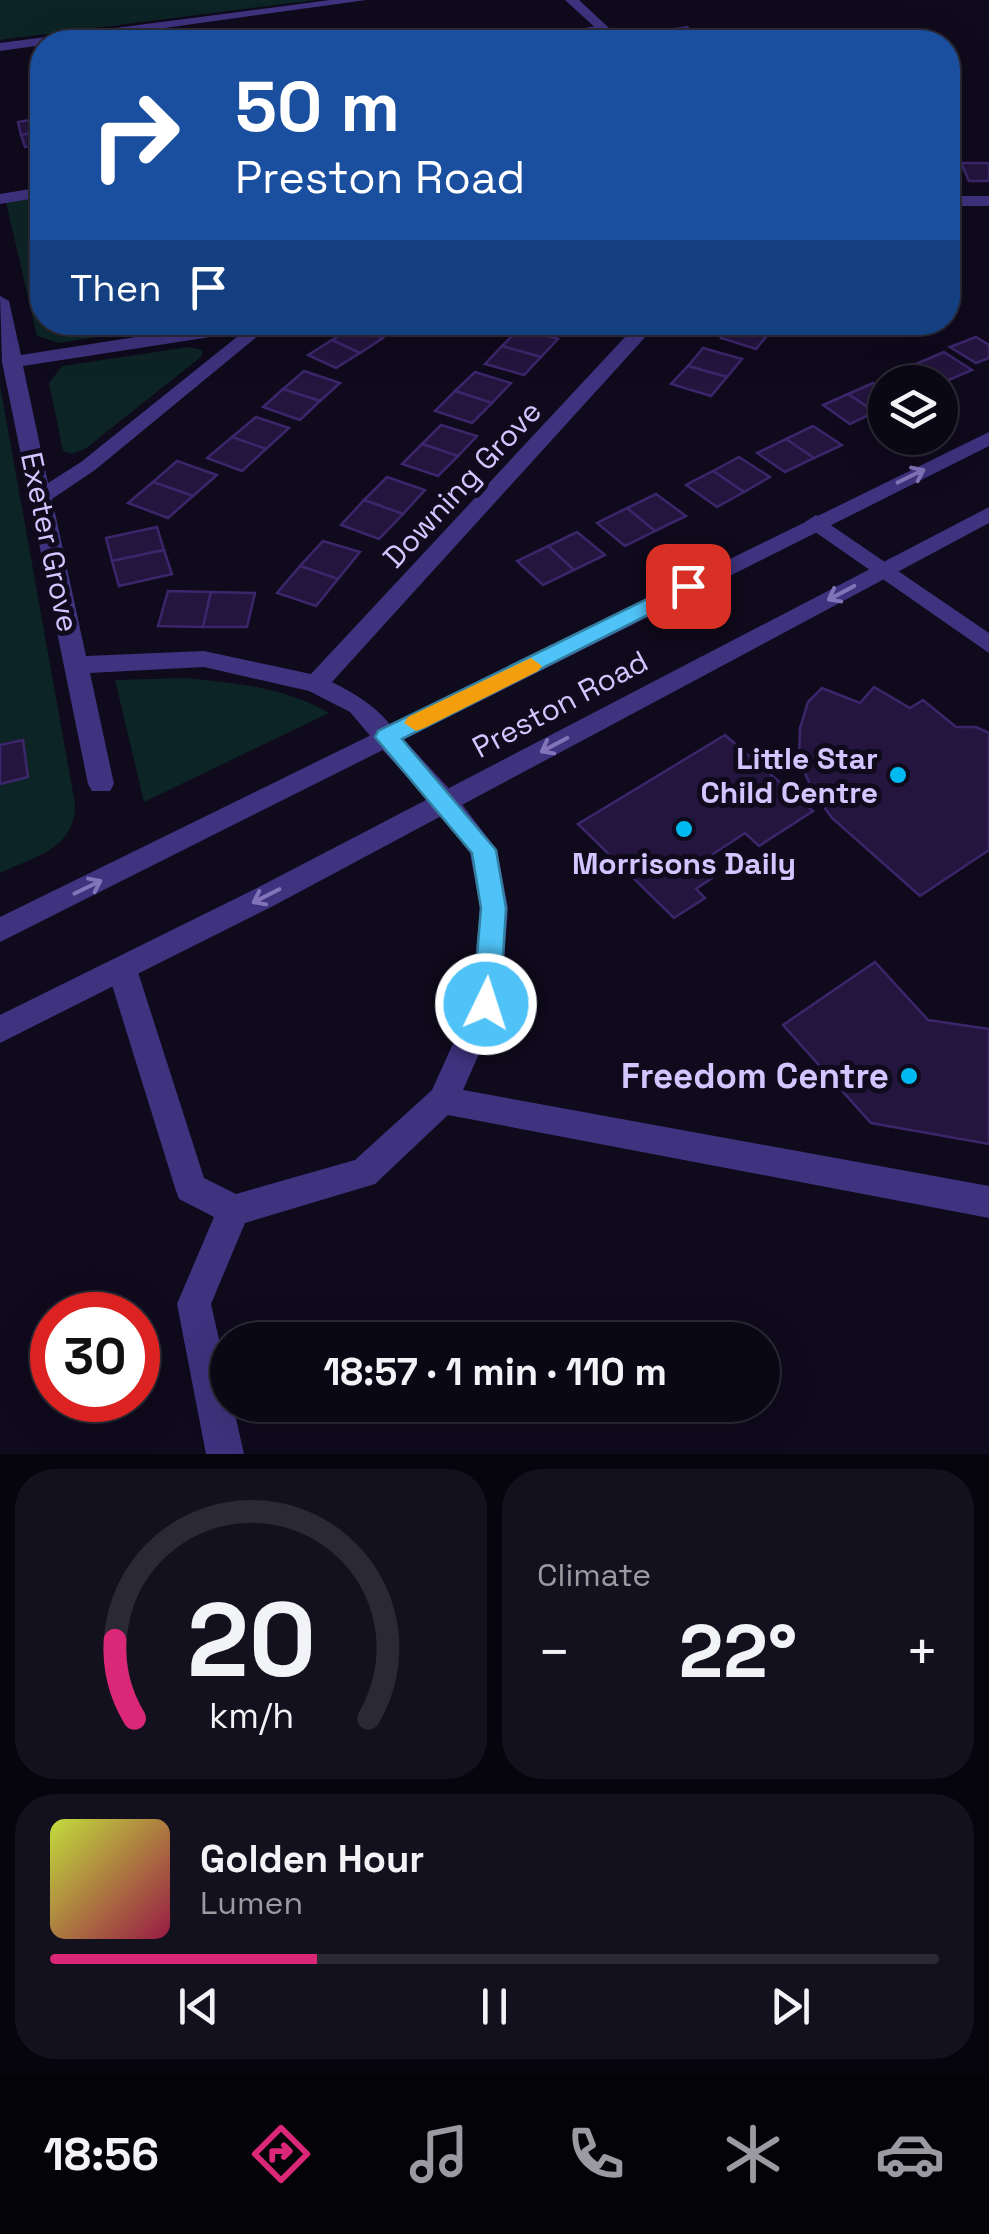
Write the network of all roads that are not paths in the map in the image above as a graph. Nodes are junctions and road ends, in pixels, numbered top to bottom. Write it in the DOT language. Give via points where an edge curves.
graph roads {
  1 [pos="360,0"];
  2 [pos="571,0"];
  3 [pos="602,28"];
  4 [pos="130,30"];
  5 [pos="589,30"];
  6 [pos="604,30"];
  7 [pos="30,43"];
  8 [pos="0,47"];
  9 [pos="30,194"];
  10 [pos="0,198"];
  11 [pos="960,202"];
  12 [pos="989,202"];
  13 [pos="0,301"];
  14 [pos="182,335"];
  15 [pos="249,335"];
  16 [pos="638,335"];
  17 [pos="11,362"];
  18 [pos="989,438"];
  19 [pos="41,497"];
  20 [pos="989,514"];
  21 [pos="816,522"];
  22 [pos="884,570"];
  23 [pos="989,645"];
  24 [pos="77,665"];
  25 [pos="316,684"];
  26 [pos="386,737"];
  27 [pos="101,784"];
  28 [pos="446,802"];
  29 [pos="0,930"];
  30 [pos="122,968"];
  31 [pos="0,1030"];
  32 [pos="443,1100"];
  33 [pos="989,1202"];
  34 [pos="234,1210"];
  35 [pos="224,1454"];
  1 -- 4 [label="street"];
  2 -- 3 [label="street"];
  3 -- 5 [label="street"];
  3 -- 6 [label="street"];
  7 -- 8 [label="street"];
  9 -- 10 [label="street"];
  11 -- 12 [label="street"];
  13 -- 17 [label="street, Exeter Grove"];
  14 -- 17 [label="street"];
  15 -- 19 [label="street"];
  16 -- 25 [label="street, Downing Grove"];
  17 -- 19 [label="street, Exeter Grove"];
  21 -- 18 [label="street, Preston Road, one-way"];
  19 -- 24 [label="street, Exeter Grove"];
  20 -- 22 [label="street, Preston Road"];
  21 -- 22 [label="street"];
  21 -- 26 [label="street, Preston Road"];
  22 -- 23 [label="street"];
  22 -- 28 [label="street, Preston Road, one-way"];
  24 -- 25 [label="street" via="204,659"];
  24 -- 27 [label="street, Exeter Grove"];
  25 -- 26 [label="street" via="359,706"];
  26 -- 28 [label="street"];
  29 -- 26 [label="street, Preston Road, one-way"];
  28 -- 30 [label="street, Preston Road, one-way"];
  28 -- 32 [label="street" via="483,850 494,908 486,1004"];
  30 -- 31 [label="street, Preston Road"];
  30 -- 34 [label="street" via="191,1188"];
  32 -- 33 [label="street"];
  32 -- 34 [label="street" via="364,1173"];
  34 -- 35 [label="street" via="194,1304"];
}
